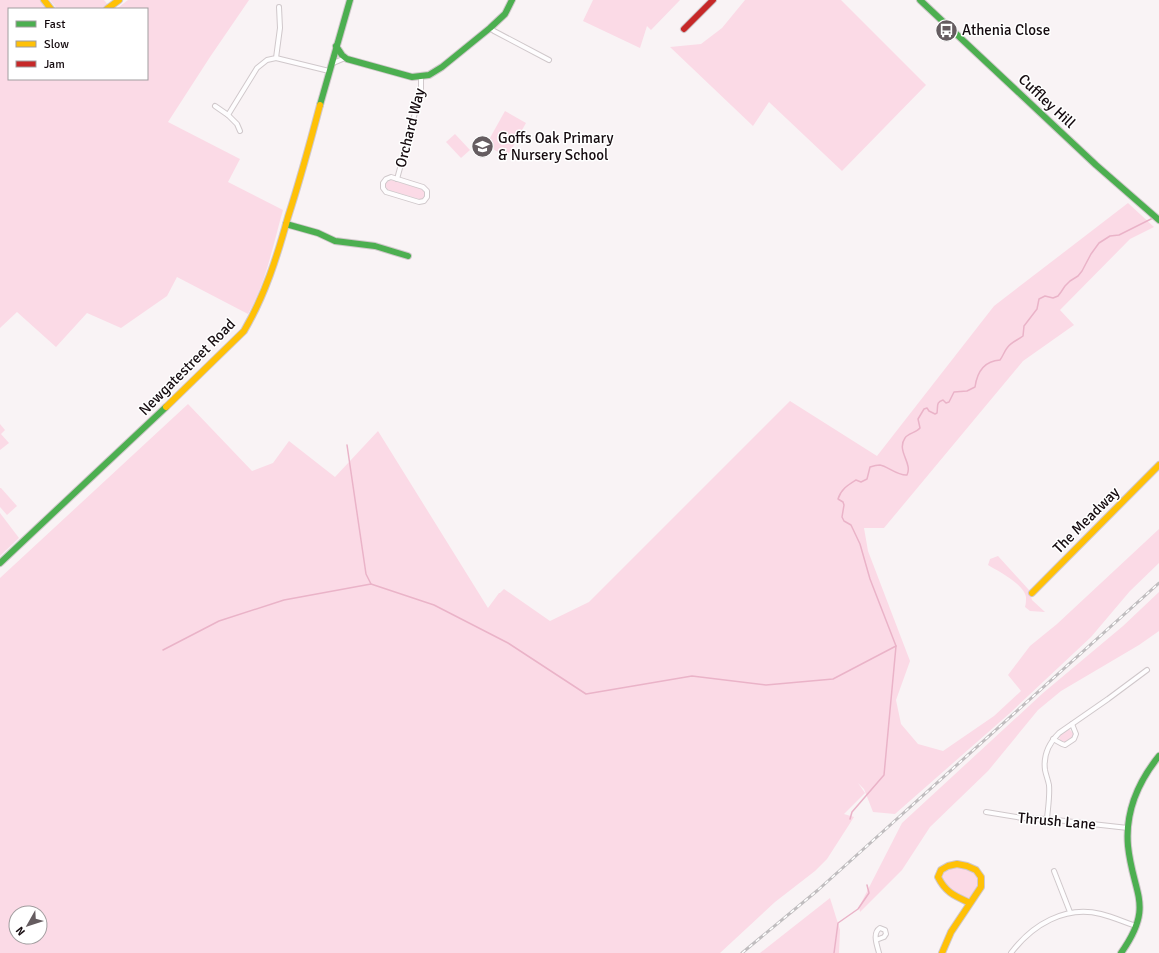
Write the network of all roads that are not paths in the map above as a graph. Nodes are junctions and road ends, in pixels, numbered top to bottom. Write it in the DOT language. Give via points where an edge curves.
graph roads {
  1 [pos="44,0"];
  2 [pos="118,0"];
  3 [pos="350,0"];
  4 [pos="512,0"];
  5 [pos="713,0"];
  6 [pos="920,0"];
  7 [pos="279,7"];
  8 [pos="51,8"];
  9 [pos="107,8"];
  10 [pos="490,28"];
  11 [pos="684,29"];
  12 [pos="336,46"];
  13 [pos="276,58"];
  14 [pos="345,58"];
  15 [pos="549,60"];
  16 [pos="331,64"];
  17 [pos="329,71"];
  18 [pos="421,77"];
  19 [pos="215,106"];
  20 [pos="228,115"];
  21 [pos="240,131"];
  22 [pos="397,179"];
  23 [pos="1157,218"];
  24 [pos="286,224"];
  25 [pos="408,256"];
  26 [pos="1159,466"];
  27 [pos="0,563"];
  28 [pos="1032,593"];
  29 [pos="1147,670"];
  30 [pos="1072,724"];
  31 [pos="1053,739"];
  32 [pos="1159,756"];
  33 [pos="986,812"];
  34 [pos="1047,819"];
  35 [pos="1128,828"];
  36 [pos="1054,871"];
  37 [pos="970,904"];
  38 [pos="1070,912"];
  39 [pos="1136,926"];
  40 [pos="876,940"];
  41 [pos="1124,952"];
  42 [pos="879,953"];
  43 [pos="942,953"];
  44 [pos="1011,953"];
  1 -- 8 [label="street"];
  2 -- 9 [label="street"];
  3 -- 12 [label="street, Newgatestreet Road"];
  4 -- 10 [label="street" via="505,14"];
  5 -- 11 [label="street"];
  6 -- 23 [label="street, Cuffley Hill" via="1096,165"];
  7 -- 13 [label="street" via="280,28"];
  10 -- 15 [label="street"];
  10 -- 18 [label="street" via="442,67"];
  12 -- 14 [label="street"];
  12 -- 16 [label="street, Newgatestreet Road"];
  13 -- 17 [label="street"];
  13 -- 20 [label="street" via="267,60 257,68"];
  14 -- 16 [label="street"];
  14 -- 18 [label="street" via="412,77"];
  16 -- 17 [label="street, Newgatestreet Road"];
  17 -- 24 [label="street, Newgatestreet Road"];
  18 -- 22 [label="street, Orchard Way" via="421,91"];
  19 -- 20 [label="street"];
  20 -- 21 [label="street"];
  22 -- 22 [label="street" via="423,187 427,191 427,197 419,202 384,190 384,180 391,177"];
  24 -- 25 [label="street" via="335,241 375,246"];
  24 -- 27 [label="street, Newgatestreet Road" via="262,298 244,331"];
  26 -- 28 [label="street, The Meadway"];
  29 -- 30 [label="street"];
  30 -- 31 [label="street"];
  30 -- 31 [label="street" via="1076,734 1074,739 1065,745"];
  31 -- 34 [label="street" via="1045,757 1049,783"];
  32 -- 35 [label="street" via="1153,762 1133,801"];
  33 -- 34 [label="street, Thrush Lane"];
  34 -- 35 [label="street, Thrush Lane"];
  35 -- 39 [label="street" via="1128,850 1140,908"];
  36 -- 38 [label="street"];
  37 -- 37 [label="street" via="983,883 979,874 961,865 942,868 939,874 943,886"];
  37 -- 43 [label="street" via="951,932"];
  38 -- 39 [label="street" via="1102,914"];
  38 -- 44 [label="street" via="1036,927"];
  39 -- 41 [label="street"];
  40 -- 42 [label="street"];
}
